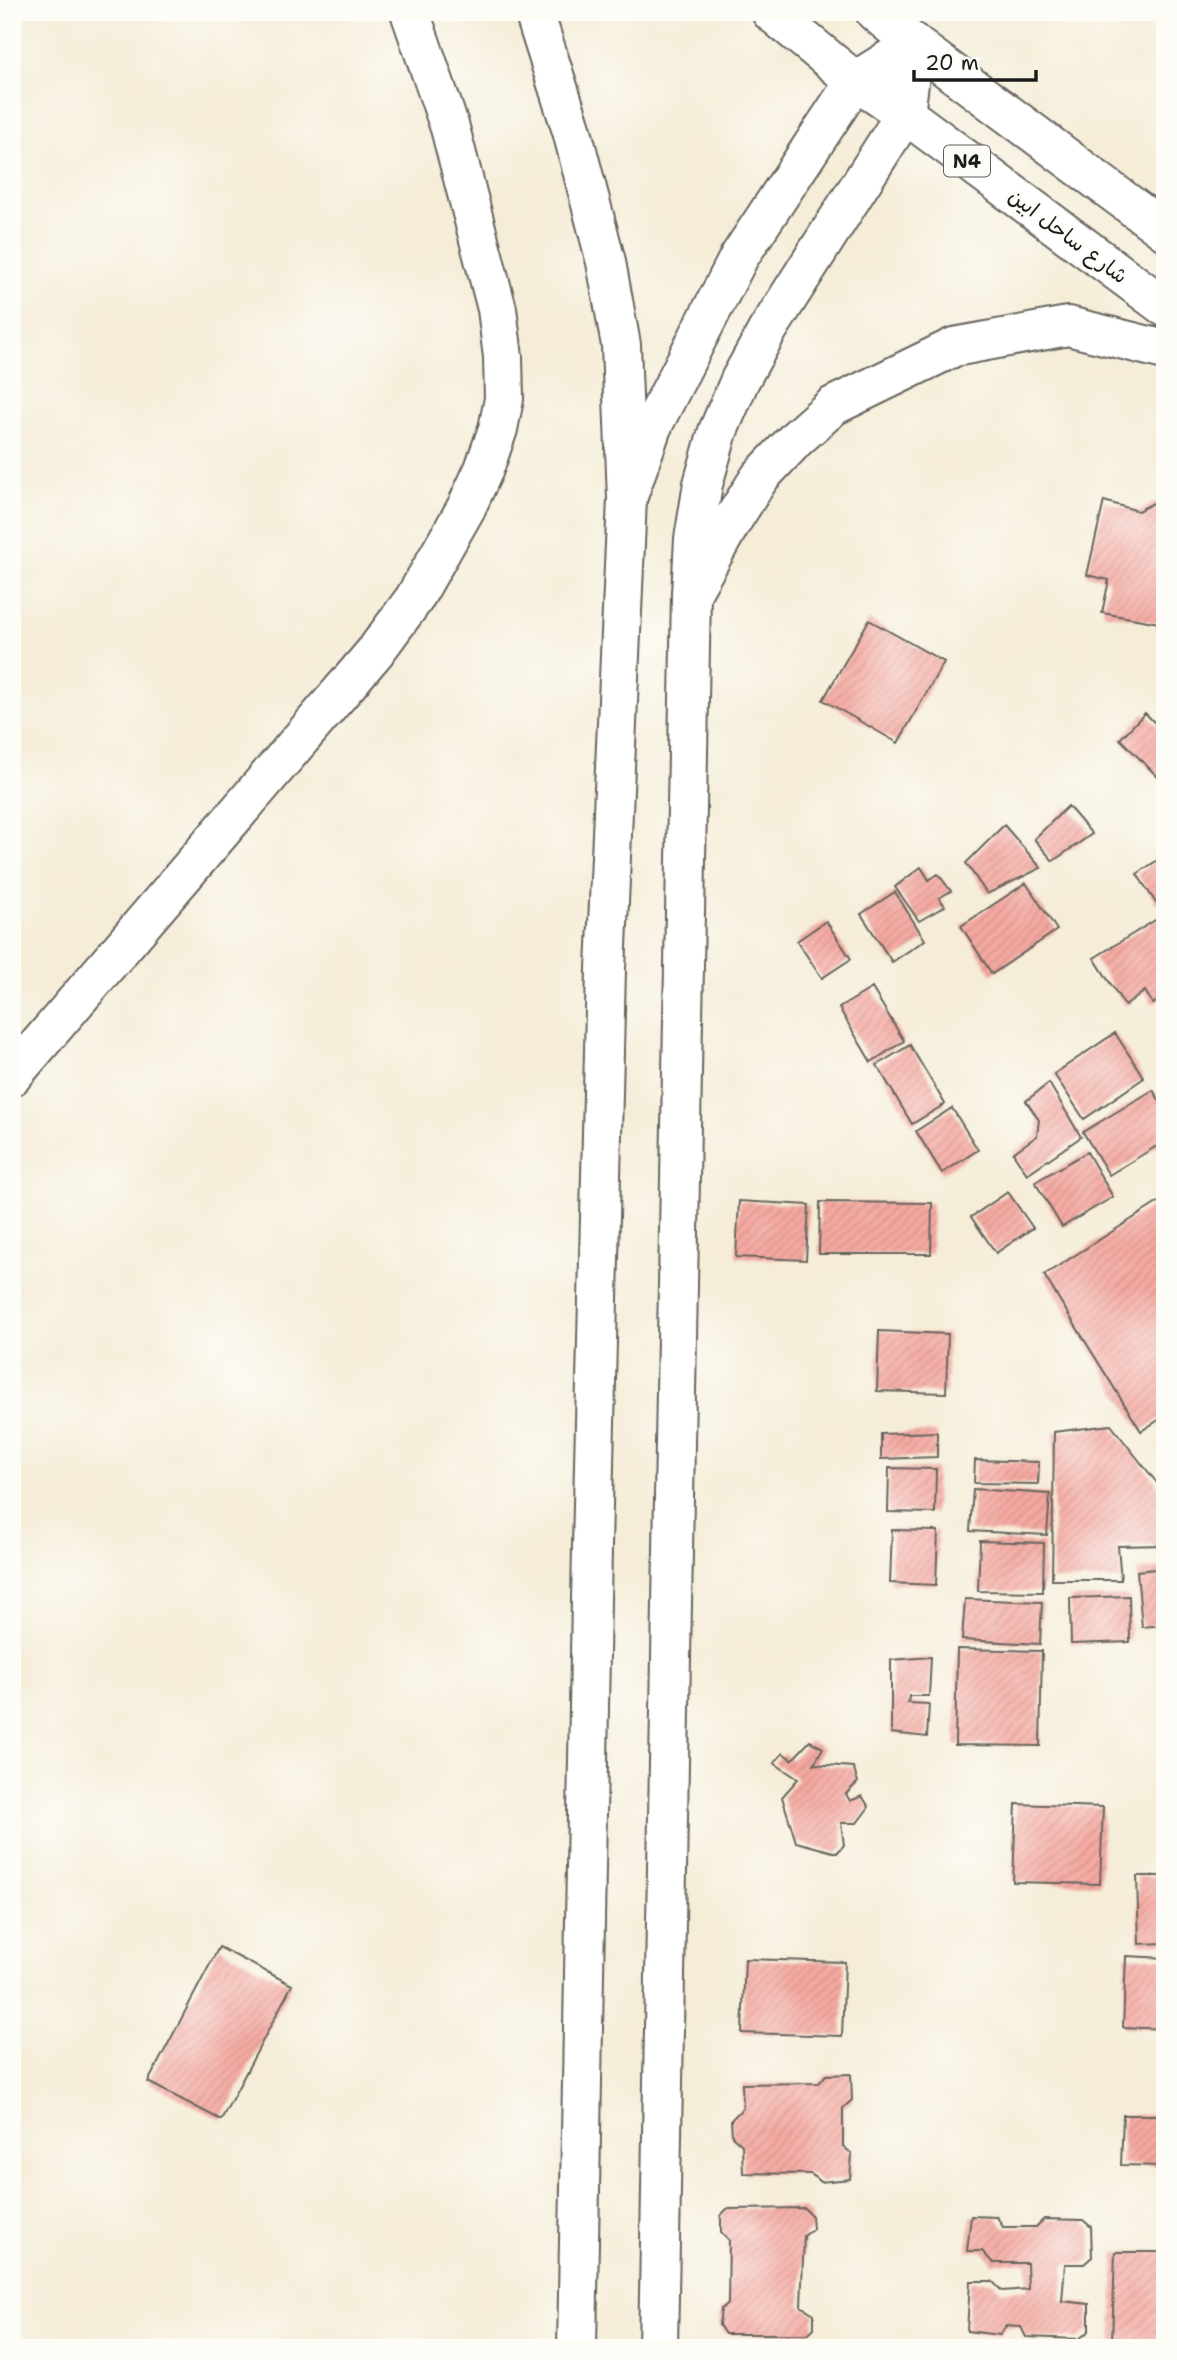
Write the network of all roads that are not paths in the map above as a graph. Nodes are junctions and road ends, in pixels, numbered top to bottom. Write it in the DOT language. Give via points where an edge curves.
graph roads {
  1 [pos="410,12"];
  2 [pos="534,12"];
  3 [pos="771,12"];
  4 [pos="875,12"];
  5 [pos="914,44"];
  6 [pos="855,81"];
  7 [pos="905,114"];
  8 [pos="1165,231"];
  9 [pos="1165,307"];
  10 [pos="1165,350"];
  11 [pos="627,499"];
  12 [pos="691,594"];
  13 [pos="12,1076"];
  14 [pos="577,2348"];
  15 [pos="657,2348"];
  1 -- 13 [label="main road" via="450,128 497,309 504,399 484,469 414,599 375,652"];
  2 -- 11 [label="main road" via="572,131 606,262 621,345"];
  3 -- 6 [label="main road, شارع ساحل ابين / N4"];
  4 -- 5 [label="main road"];
  5 -- 6 [label="main road"];
  5 -- 7 [label="main road"];
  5 -- 8 [label="main road"];
  6 -- 7 [label="main road, شارع ساحل ابين / N4"];
  6 -- 11 [label="main road" via="739,257 652,427"];
  7 -- 9 [label="main road, شارع ساحل ابين / N4"];
  7 -- 12 [label="main road" via="740,380 718,431 703,484"];
  10 -- 12 [label="main road" via="1068,327 954,347 833,406 760,477"];
  11 -- 14 [label="main road" via="606,969"];
  12 -- 15 [label="main road"];
}
